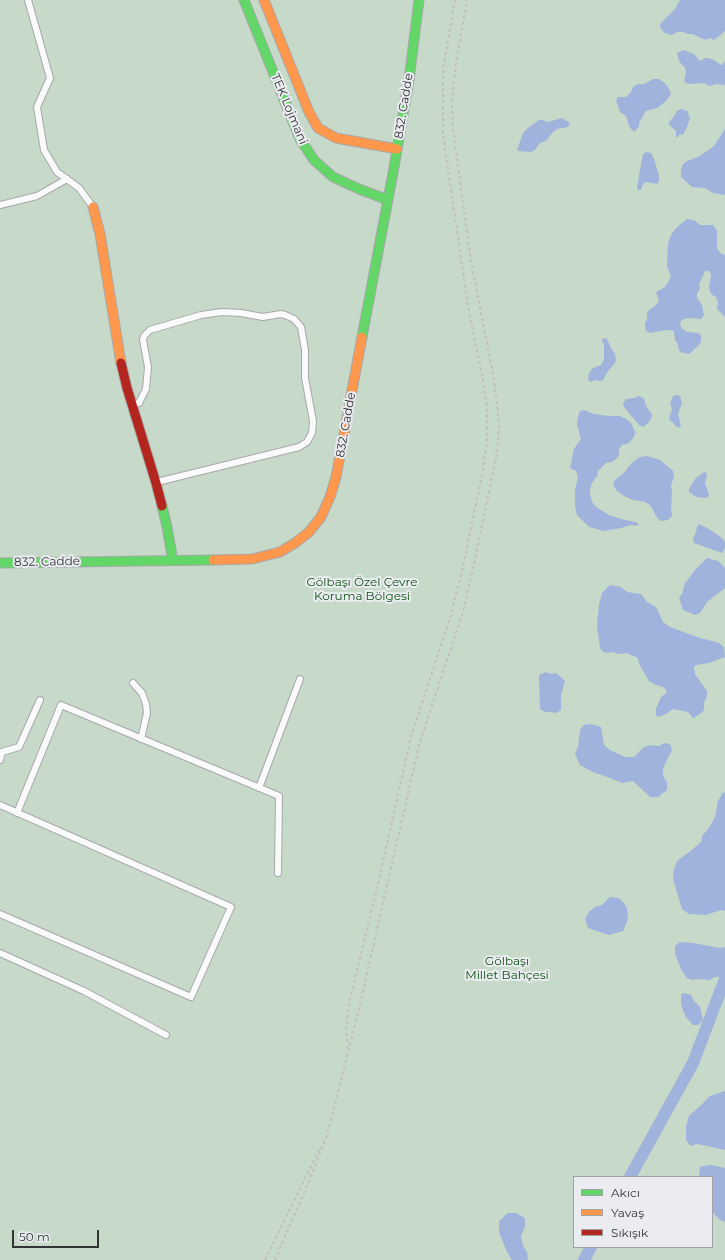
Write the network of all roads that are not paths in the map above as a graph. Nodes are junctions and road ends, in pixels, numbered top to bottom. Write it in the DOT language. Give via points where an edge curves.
graph roads {
  1 [pos="28,0"];
  2 [pos="244,0"];
  3 [pos="264,0"];
  4 [pos="419,0"];
  5 [pos="397,149"];
  6 [pos="67,179"];
  7 [pos="388,200"];
  8 [pos="0,205"];
  9 [pos="93,207"];
  10 [pos="132,405"];
  11 [pos="156,483"];
  12 [pos="173,561"];
  13 [pos="0,563"];
  14 [pos="300,680"];
  15 [pos="133,683"];
  16 [pos="40,700"];
  17 [pos="141,739"];
  18 [pos="1,751"];
  19 [pos="0,760"];
  20 [pos="259,788"];
  21 [pos="0,805"];
  22 [pos="17,813"];
  23 [pos="278,873"];
  24 [pos="0,914"];
  25 [pos="0,953"];
  26 [pos="166,1035"];
  1 -- 6 [label="lane" via="50,78 37,107 44,150 57,172"];
  2 -- 7 [label="street, TEK Lojmani" via="300,139 314,160 333,177"];
  3 -- 5 [label="street, TEK Lojmani" via="309,112 318,128 336,138"];
  4 -- 5 [label="street, 832. Cadde"];
  5 -- 7 [label="street, 832. Cadde"];
  6 -- 8 [label="lane" via="38,196"];
  6 -- 9 [label="lane" via="79,188"];
  7 -- 12 [label="street, 832. Cadde" via="336,477 321,517 309,532 294,543 280,552 267,556 236,560"];
  9 -- 10 [label="street" via="100,234 119,355"];
  10 -- 11 [label="street"];
  10 -- 11 [label="lane" via="139,403 146,389 148,367 143,340 150,330 201,316 227,312 263,317 285,315 294,319 301,327 305,350 305,378 313,421 312,433 307,442 299,447"];
  11 -- 12 [label="street"];
  12 -- 13 [label="street, 832. Cadde"];
  14 -- 20 [label="lane"];
  15 -- 17 [label="lane" via="142,693 146,704 147,714"];
  16 -- 18 [label="lane" via="19,747"];
  17 -- 20 [label="lane"];
  17 -- 22 [label="lane" via="61,705"];
  18 -- 19 [label="lane"];
  20 -- 23 [label="lane" via="279,796"];
  21 -- 22 [label="lane"];
  22 -- 24 [label="lane" via="231,907 191,997"];
  25 -- 26 [label="lane" via="84,991"];
}
